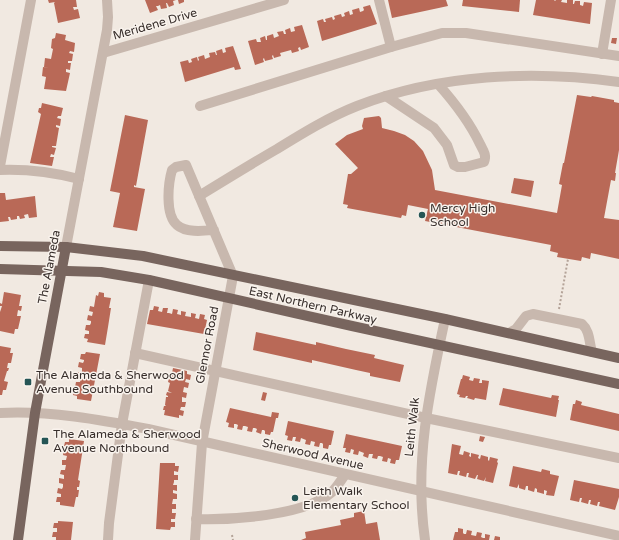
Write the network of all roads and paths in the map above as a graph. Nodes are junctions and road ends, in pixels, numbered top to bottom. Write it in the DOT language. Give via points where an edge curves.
graph roads {
  1 [pos="30,0"];
  2 [pos="107,0"];
  3 [pos="284,0"];
  4 [pos="379,0"];
  5 [pos="610,0"];
  6 [pos="391,47"];
  7 [pos="103,53"];
  8 [pos="602,54"];
  9 [pos="619,56"];
  10 [pos="619,82"];
  11 [pos="438,84"];
  12 [pos="386,96"];
  13 [pos="200,106"];
  14 [pos="0,166"];
  15 [pos="0,170"];
  16 [pos="79,179"];
  17 [pos="199,196"];
  18 [pos="214,230"];
  19 [pos="0,246"];
  20 [pos="66,247"];
  21 [pos="568,259"];
  22 [pos="0,269"];
  23 [pos="61,271"];
  24 [pos="234,276"];
  25 [pos="149,280"];
  26 [pos="229,299"];
  27 [pos="558,314"];
  28 [pos="445,319"];
  29 [pos="509,333"];
  30 [pos="439,346"];
  31 [pos="592,352"];
  32 [pos="135,353"];
  33 [pos="619,358"];
  34 [pos="216,371"];
  35 [pos="619,384"];
  36 [pos="0,413"];
  37 [pos="35,413"];
  38 [pos="426,418"];
  39 [pos="122,424"];
  40 [pos="202,443"];
  41 [pos="619,458"];
  42 [pos="345,475"];
  43 [pos="422,492"];
  44 [pos="196,519"];
  45 [pos="232,535"];
  46 [pos="619,536"];
  47 [pos="18,540"];
  48 [pos="108,540"];
  49 [pos="195,540"];
  50 [pos="233,540"];
  51 [pos="425,540"];
  1 -- 14 [label="street"];
  2 -- 7 [label="street, The Alameda" via="107,30"];
  3 -- 7 [label="street, Meridene Drive"];
  4 -- 6 [label="street"];
  5 -- 8 [label="street"];
  6 -- 8 [label="street" via="451,32"];
  6 -- 13 [label="street"];
  7 -- 16 [label="street, The Alameda"];
  8 -- 9 [label="street"];
  10 -- 11 [label="street" via="586,78 517,76"];
  11 -- 12 [label="street"];
  11 -- 12 [label="street" via="472,127 485,156 484,162 458,167 454,164 447,145 434,128"];
  12 -- 17 [label="street" via="357,106 312,128"];
  15 -- 16 [label="street" via="34,170"];
  16 -- 20 [label="street, The Alameda"];
  17 -- 18 [label="street"];
  17 -- 18 [label="street" via="186,164 172,170 168,195 171,214 177,225 187,229"];
  18 -- 24 [label="street"];
  19 -- 20 [label="main road, East Northern Parkway"];
  20 -- 23 [label="main road, The Alameda"];
  20 -- 24 [label="main road, East Northern Parkway" via="143,256"];
  21 -- 27 [label="path"];
  22 -- 23 [label="main road, East Northern Parkway"];
  23 -- 25 [label="main road, East Northern Parkway" via="101,272"];
  23 -- 37 [label="main road, The Alameda"];
  24 -- 26 [label="street, Glennor Road"];
  24 -- 28 [label="main road, East Northern Parkway"];
  25 -- 26 [label="main road, East Northern Parkway"];
  25 -- 32 [label="street"];
  26 -- 30 [label="main road, East Northern Parkway"];
  26 -- 34 [label="street, Glennor Road"];
  28 -- 29 [label="main road, East Northern Parkway"];
  28 -- 30 [label="street, Leith Walk"];
  29 -- 31 [label="main road, East Northern Parkway"];
  29 -- 31 [label="street" via="516,329 526,316 533,314 582,324 588,333"];
  30 -- 35 [label="main road, East Northern Parkway"];
  30 -- 38 [label="street, Leith Walk"];
  31 -- 33 [label="main road, East Northern Parkway"];
  32 -- 34 [label="street"];
  32 -- 39 [label="street"];
  34 -- 38 [label="street"];
  34 -- 40 [label="street, Glennor Road"];
  36 -- 37 [label="street, Sherwood Avenue"];
  37 -- 39 [label="street, Sherwood Avenue"];
  37 -- 47 [label="main road, The Alameda"];
  38 -- 41 [label="street"];
  38 -- 43 [label="street, Leith Walk" via="421,453"];
  39 -- 40 [label="street, Sherwood Avenue"];
  39 -- 48 [label="street"];
  40 -- 42 [label="street, Sherwood Avenue"];
  40 -- 44 [label="street, Glennor Road"];
  42 -- 43 [label="street, Sherwood Avenue"];
  42 -- 44 [label="street" via="323,498 293,509 251,517"];
  43 -- 46 [label="street, Sherwood Avenue"];
  43 -- 51 [label="street, Leith Walk"];
  44 -- 49 [label="street, Glennor Road"];
  45 -- 50 [label="path"];
}
